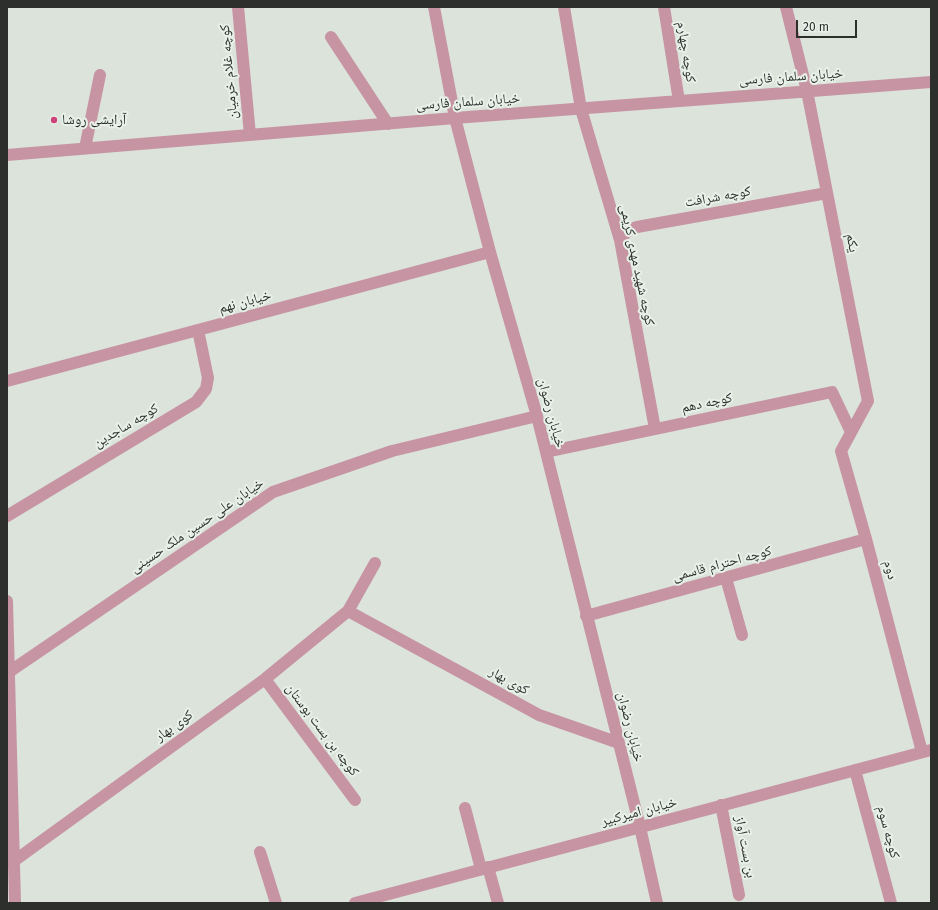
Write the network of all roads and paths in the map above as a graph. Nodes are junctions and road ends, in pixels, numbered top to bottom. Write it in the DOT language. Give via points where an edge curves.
graph roads {
  1 [pos="238,7"];
  2 [pos="434,7"];
  3 [pos="564,7"];
  4 [pos="664,7"];
  5 [pos="786,7"];
  6 [pos="331,37"];
  7 [pos="100,75"];
  8 [pos="931,82"];
  9 [pos="807,91"];
  10 [pos="679,101"];
  11 [pos="581,109"];
  12 [pos="454,118"];
  13 [pos="388,124"];
  14 [pos="250,135"];
  15 [pos="85,148"];
  16 [pos="7,155"];
  17 [pos="827,193"];
  18 [pos="620,240"];
  19 [pos="490,252"];
  20 [pos="198,330"];
  21 [pos="7,381"];
  22 [pos="868,401"];
  23 [pos="537,416"];
  24 [pos="655,429"];
  25 [pos="851,432"];
  26 [pos="546,452"];
  27 [pos="7,516"];
  28 [pos="866,539"];
  29 [pos="375,563"];
  30 [pos="726,578"];
  31 [pos="7,601"];
  32 [pos="348,611"];
  33 [pos="586,616"];
  34 [pos="742,635"];
  35 [pos="9,672"];
  36 [pos="265,679"];
  37 [pos="619,743"];
  38 [pos="927,751"];
  39 [pos="855,770"];
  40 [pos="356,800"];
  41 [pos="721,805"];
  42 [pos="466,808"];
  43 [pos="640,827"];
  44 [pos="260,852"];
  45 [pos="14,861"];
  46 [pos="484,868"];
  47 [pos="739,895"];
  48 [pos="15,903"];
  49 [pos="276,903"];
  50 [pos="355,903"];
  51 [pos="498,903"];
  52 [pos="657,903"];
  53 [pos="892,903"];
  1 -- 14 [label="street, کوچه غلام خرمیان"];
  2 -- 12 [label="street, خیابان رضوان"];
  3 -- 11 [label="street, کوچه شهید مهدی کریمی"];
  4 -- 10 [label="street, کوچه چهارم"];
  5 -- 9 [label="street, یکم"];
  6 -- 13 [label="street"];
  7 -- 15 [label="street"];
  8 -- 9 [label="street, خیابان سلمان فارسی"];
  9 -- 10 [label="street, خیابان سلمان فارسی"];
  9 -- 17 [label="street, یکم"];
  10 -- 11 [label="street, خیابان سلمان فارسی"];
  11 -- 12 [label="street, خیابان سلمان فارسی"];
  11 -- 18 [label="street, کوچه شهید مهدی کریمی"];
  12 -- 13 [label="street, خیابان سلمان فارسی"];
  12 -- 19 [label="street, خیابان رضوان"];
  13 -- 14 [label="street, خیابان سلمان فارسی"];
  14 -- 15 [label="street, خیابان سلمان فارسی"];
  15 -- 16 [label="street, خیابان سلمان فارسی"];
  17 -- 18 [label="street, کوچه شرافت" via="637,227 628,230"];
  17 -- 22 [label="street, یکم"];
  18 -- 24 [label="street, کوچه شهید مهدی کریمی"];
  19 -- 20 [label="street, خیابان نهم"];
  19 -- 23 [label="street, خیابان رضوان"];
  20 -- 21 [label="street, خیابان نهم"];
  20 -- 27 [label="street, کوچه ساجدین" via="208,378 206,389 196,402"];
  22 -- 25 [label="street, دوم"];
  23 -- 26 [label="street, خیابان رضوان"];
  23 -- 35 [label="street, خیابان علی حسین ملک حسینی" via="392,451 273,492"];
  24 -- 25 [label="street, کوچه دهم" via="832,392"];
  24 -- 26 [label="street, کوچه دهم"];
  25 -- 28 [label="street, دوم" via="841,451"];
  26 -- 33 [label="street, خیابان رضوان"];
  28 -- 30 [label="street, کوچه احترام قاسمی"];
  28 -- 38 [label="street, دوم"];
  29 -- 32 [label="street, کوی بهار"];
  30 -- 33 [label="street, کوچه احترام قاسمی"];
  30 -- 34 [label="street"];
  31 -- 35 [label="street"];
  32 -- 36 [label="street, کوی بهار"];
  32 -- 37 [label="street, کوی بهار" via="539,715"];
  33 -- 37 [label="street, خیابان رضوان"];
  35 -- 45 [label="street"];
  36 -- 40 [label="street, کوچه بن بست بوستان"];
  36 -- 45 [label="street, کوی بهار"];
  37 -- 43 [label="street, خیابان رضوان"];
  38 -- 39 [label="street, خیابان امیرکبیر"];
  39 -- 41 [label="street, خیابان امیرکبیر"];
  39 -- 53 [label="street, کوچه سوم"];
  41 -- 43 [label="street, خیابان امیرکبیر"];
  41 -- 47 [label="street, بن بست آواز"];
  42 -- 46 [label="street"];
  43 -- 46 [label="street, خیابان امیرکبیر"];
  43 -- 52 [label="street, خیابان رضوان"];
  44 -- 49 [label="street"];
  45 -- 48 [label="street"];
  46 -- 50 [label="street, خیابان امیرکبیر"];
  46 -- 51 [label="street"];
}
